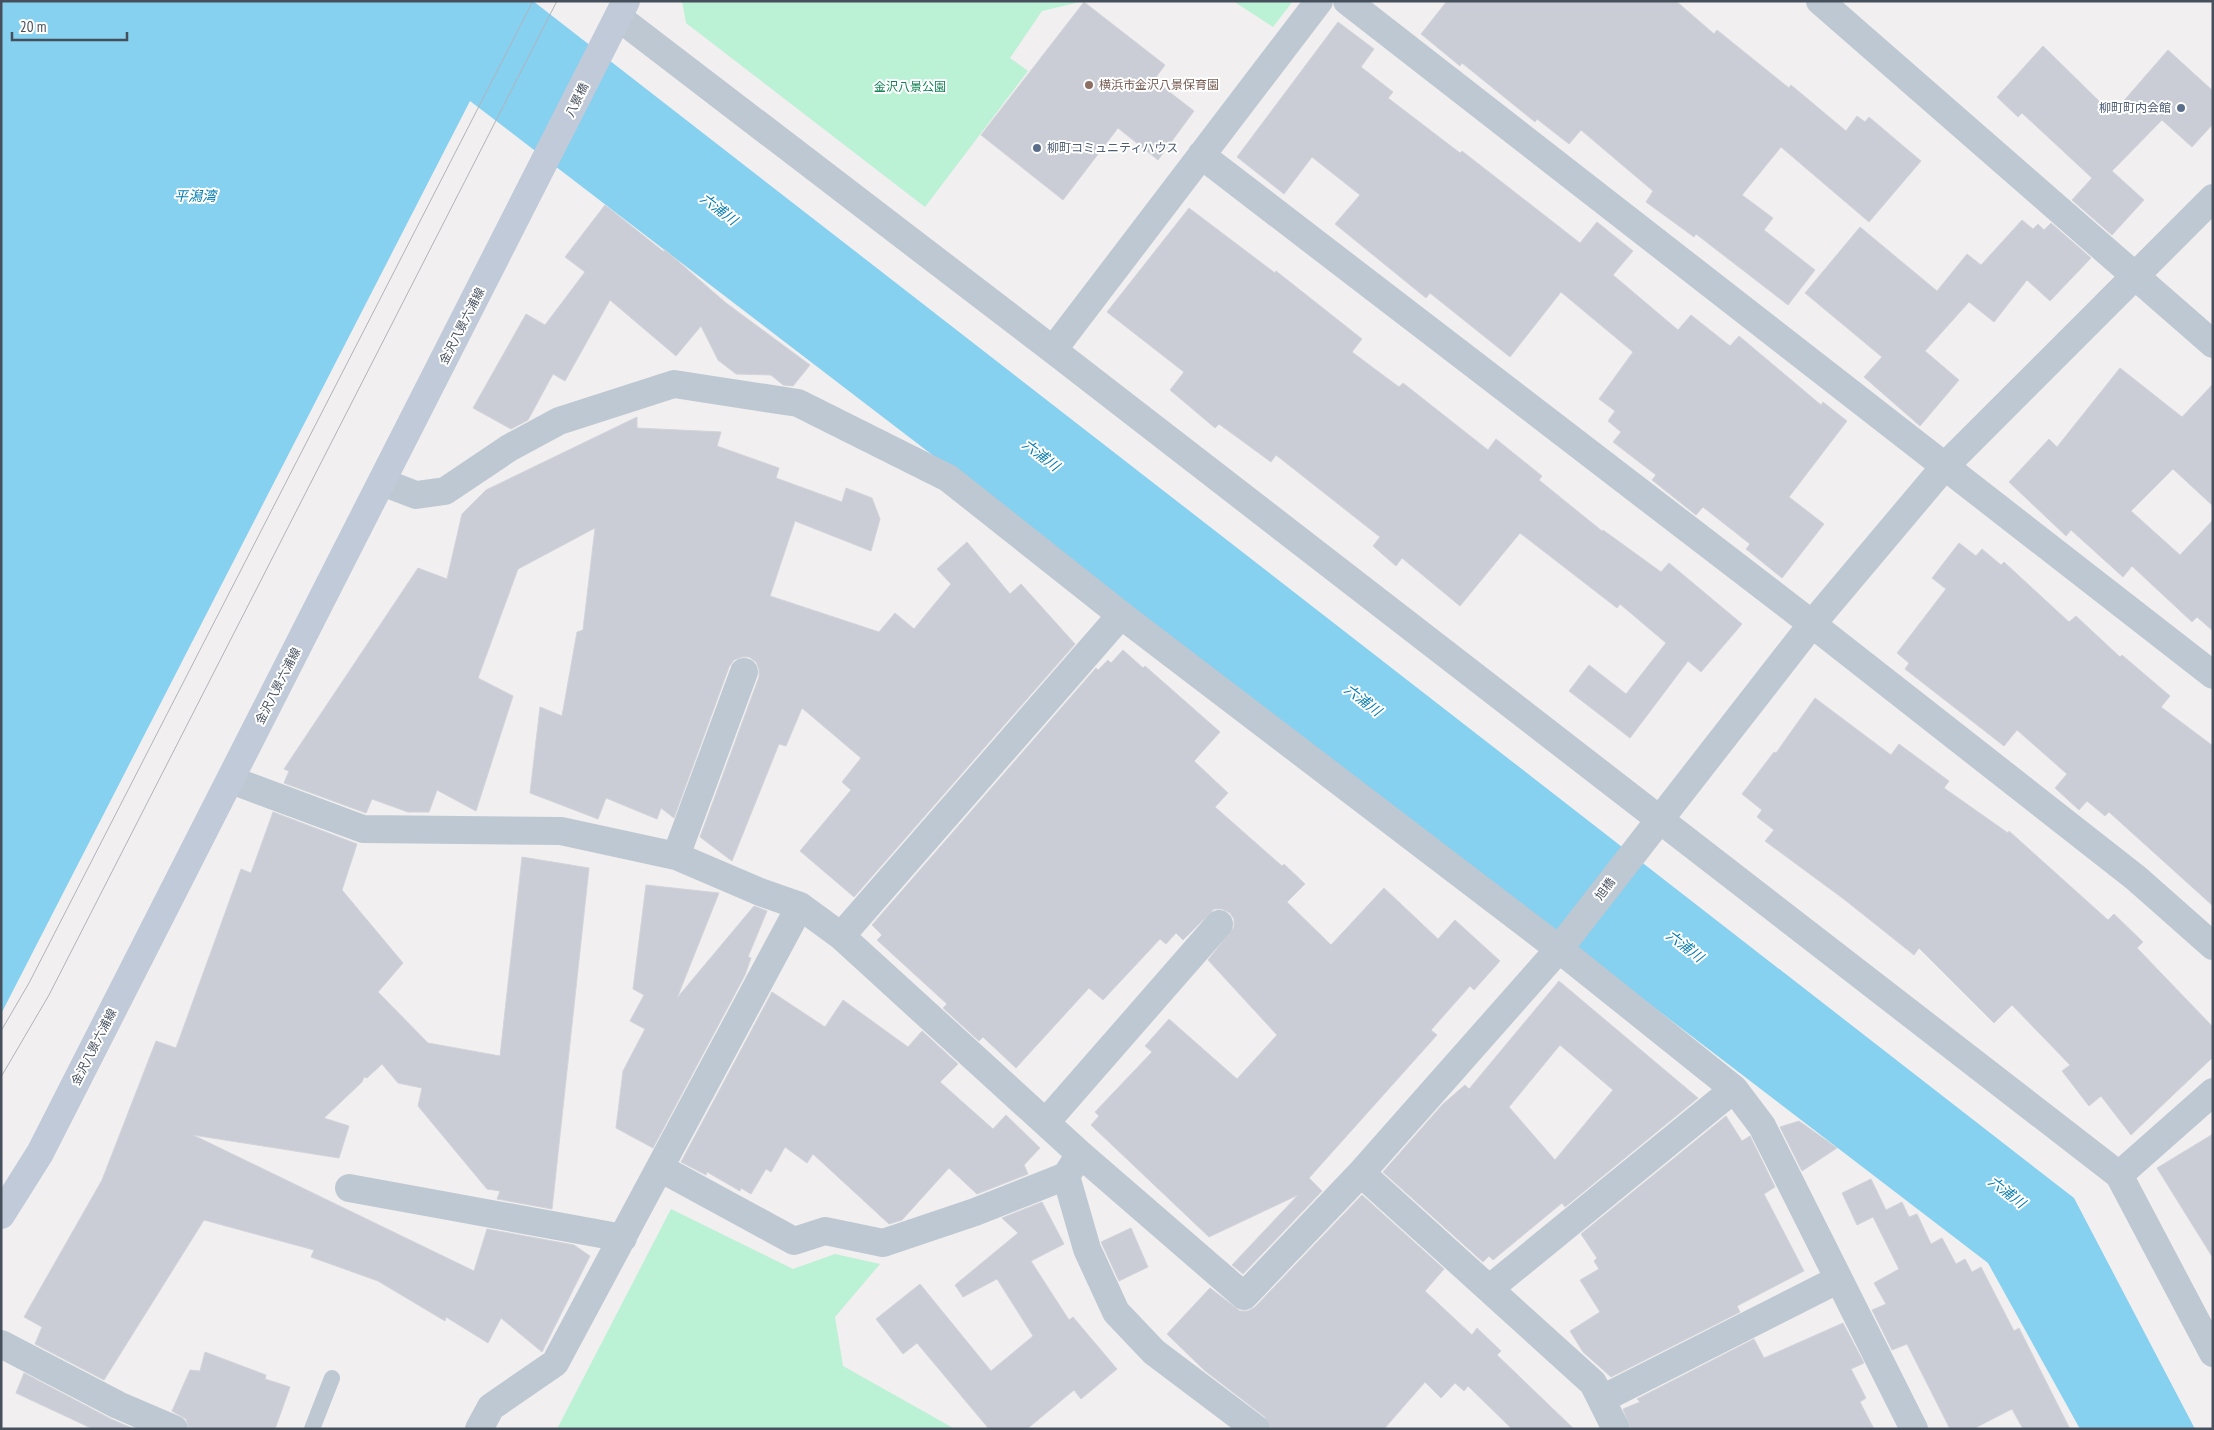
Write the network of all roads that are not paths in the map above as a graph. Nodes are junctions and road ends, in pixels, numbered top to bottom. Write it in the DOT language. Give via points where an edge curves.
graph roads {
  1 [pos="1319,1"];
  2 [pos="1347,1"];
  3 [pos="1820,1"];
  4 [pos="622,9"];
  5 [pos="549,155"];
  6 [pos="1201,155"];
  7 [pos="2213,198"];
  8 [pos="2134,276"];
  9 [pos="2213,344"];
  10 [pos="1053,350"];
  11 [pos="1945,466"];
  12 [pos="382,482"];
  13 [pos="1121,615"];
  14 [pos="1812,624"];
  15 [pos="744,672"];
  16 [pos="2213,675"];
  17 [pos="230,780"];
  18 [pos="1659,818"];
  19 [pos="676,856"];
  20 [pos="800,906"];
  21 [pos="1219,924"];
  22 [pos="841,936"];
  23 [pos="1565,942"];
  24 [pos="2213,946"];
  25 [pos="1734,1089"];
  26 [pos="2213,1092"];
  27 [pos="1046,1122"];
  28 [pos="1080,1154"];
  29 [pos="660,1168"];
  30 [pos="1361,1172"];
  31 [pos="2119,1175"];
  32 [pos="1066,1176"];
  33 [pos="349,1188"];
  34 [pos="1,1215"];
  35 [pos="623,1238"];
  36 [pos="1837,1280"];
  37 [pos="1489,1289"];
  38 [pos="1,1344"];
  39 [pos="2213,1353"];
  40 [pos="332,1378"];
  41 [pos="1602,1398"];
  42 [pos="174,1429"];
  43 [pos="312,1429"];
  44 [pos="479,1429"];
  45 [pos="1256,1429"];
  46 [pos="1616,1429"];
  47 [pos="1914,1429"];
  1 -- 6 [label="street"];
  2 -- 11 [label="street"];
  3 -- 8 [label="street"];
  4 -- 5 [label="street, 八景橋"];
  4 -- 10 [label="street"];
  5 -- 12 [label="street, 金沢八景六浦線"];
  6 -- 10 [label="street"];
  6 -- 14 [label="street"];
  7 -- 8 [label="street, 旭橋"];
  8 -- 9 [label="street"];
  8 -- 11 [label="street, 旭橋"];
  10 -- 18 [label="street"];
  11 -- 14 [label="street, 旭橋"];
  11 -- 16 [label="street"];
  12 -- 13 [label="street" via="416,495 445,491 509,448 560,421 674,384 798,403 948,478"];
  12 -- 17 [label="street, 金沢八景六浦線"];
  13 -- 22 [label="street"];
  13 -- 23 [label="street"];
  14 -- 18 [label="street, 旭橋"];
  14 -- 24 [label="street" via="2136,878"];
  15 -- 19 [label="street"];
  17 -- 19 [label="street" via="362,829 561,830"];
  17 -- 34 [label="street, 金沢八景六浦線" via="40,1153"];
  18 -- 23 [label="street, 旭橋"];
  18 -- 31 [label="street"];
  19 -- 20 [label="street"];
  20 -- 22 [label="street"];
  20 -- 29 [label="street"];
  21 -- 27 [label="street"];
  22 -- 27 [label="street"];
  23 -- 25 [label="street"];
  23 -- 30 [label="street, 旭橋"];
  25 -- 36 [label="street" via="1762,1126"];
  25 -- 37 [label="street"];
  26 -- 31 [label="street"];
  27 -- 28 [label="street"];
  28 -- 30 [label="street, 旭橋" via="1244,1296"];
  28 -- 32 [label="street"];
  29 -- 32 [label="street" via="794,1241 825,1231 883,1243 975,1212"];
  29 -- 35 [label="street"];
  30 -- 37 [label="street"];
  31 -- 39 [label="street"];
  32 -- 45 [label="street" via="1086,1249 1116,1312 1154,1352"];
  33 -- 35 [label="street"];
  35 -- 44 [label="street" via="555,1363 491,1407"];
  36 -- 41 [label="street"];
  36 -- 47 [label="street"];
  37 -- 41 [label="street" via="1593,1384"];
  38 -- 42 [label="street" via="118,1405"];
  40 -- 43 [label="lane"];
  41 -- 46 [label="street"];
}
